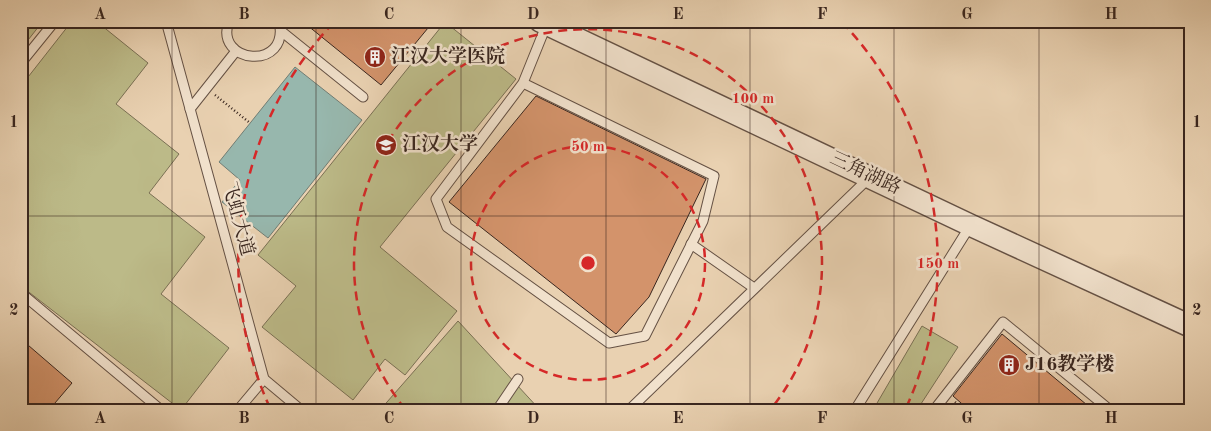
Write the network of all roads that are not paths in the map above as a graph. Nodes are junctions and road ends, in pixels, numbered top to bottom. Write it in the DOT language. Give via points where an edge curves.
graph roads {
  1 [pos="55,21"];
  2 [pos="166,21"];
  3 [pos="229,21"];
  4 [pos="279,21"];
  5 [pos="543,23"];
  6 [pos="281,31"];
  7 [pos="236,51"];
  8 [pos="21,63"];
  9 [pos="523,83"];
  10 [pos="363,97"];
  11 [pos="190,109"];
  12 [pos="870,176"];
  13 [pos="970,225"];
  14 [pos="691,244"];
  15 [pos="754,288"];
  16 [pos="21,293"];
  17 [pos="1190,326"];
  18 [pos="264,379"];
  19 [pos="518,379"];
  20 [pos="161,410"];
  21 [pos="238,410"];
  22 [pos="301,410"];
  23 [pos="497,410"];
  24 [pos="629,410"];
  25 [pos="855,410"];
  26 [pos="934,410"];
  27 [pos="1110,410"];
  1 -- 8 [label="lane"];
  2 -- 11 [label="lane, 飞虹大道"];
  3 -- 7 [label="lane" via="227,35"];
  4 -- 6 [label="lane"];
  5 -- 9 [label="lane"];
  5 -- 12 [label="street, 三角湖路"];
  6 -- 7 [label="lane" via="275,47 260,57"];
  6 -- 10 [label="lane"];
  7 -- 11 [label="lane"];
  9 -- 14 [label="lane" via="714,176 703,221"];
  9 -- 14 [label="lane" via="436,198 448,227 609,344 645,336"];
  11 -- 18 [label="lane, 飞虹大道"];
  12 -- 13 [label="street, 三角湖路"];
  12 -- 15 [label="lane"];
  13 -- 17 [label="street, 三角湖路"];
  13 -- 25 [label="lane"];
  14 -- 15 [label="lane"];
  15 -- 24 [label="lane"];
  16 -- 20 [label="lane"];
  18 -- 21 [label="lane"];
  18 -- 22 [label="lane"];
  19 -- 23 [label="lane"];
  26 -- 27 [label="lane" via="1002,322"];
}
